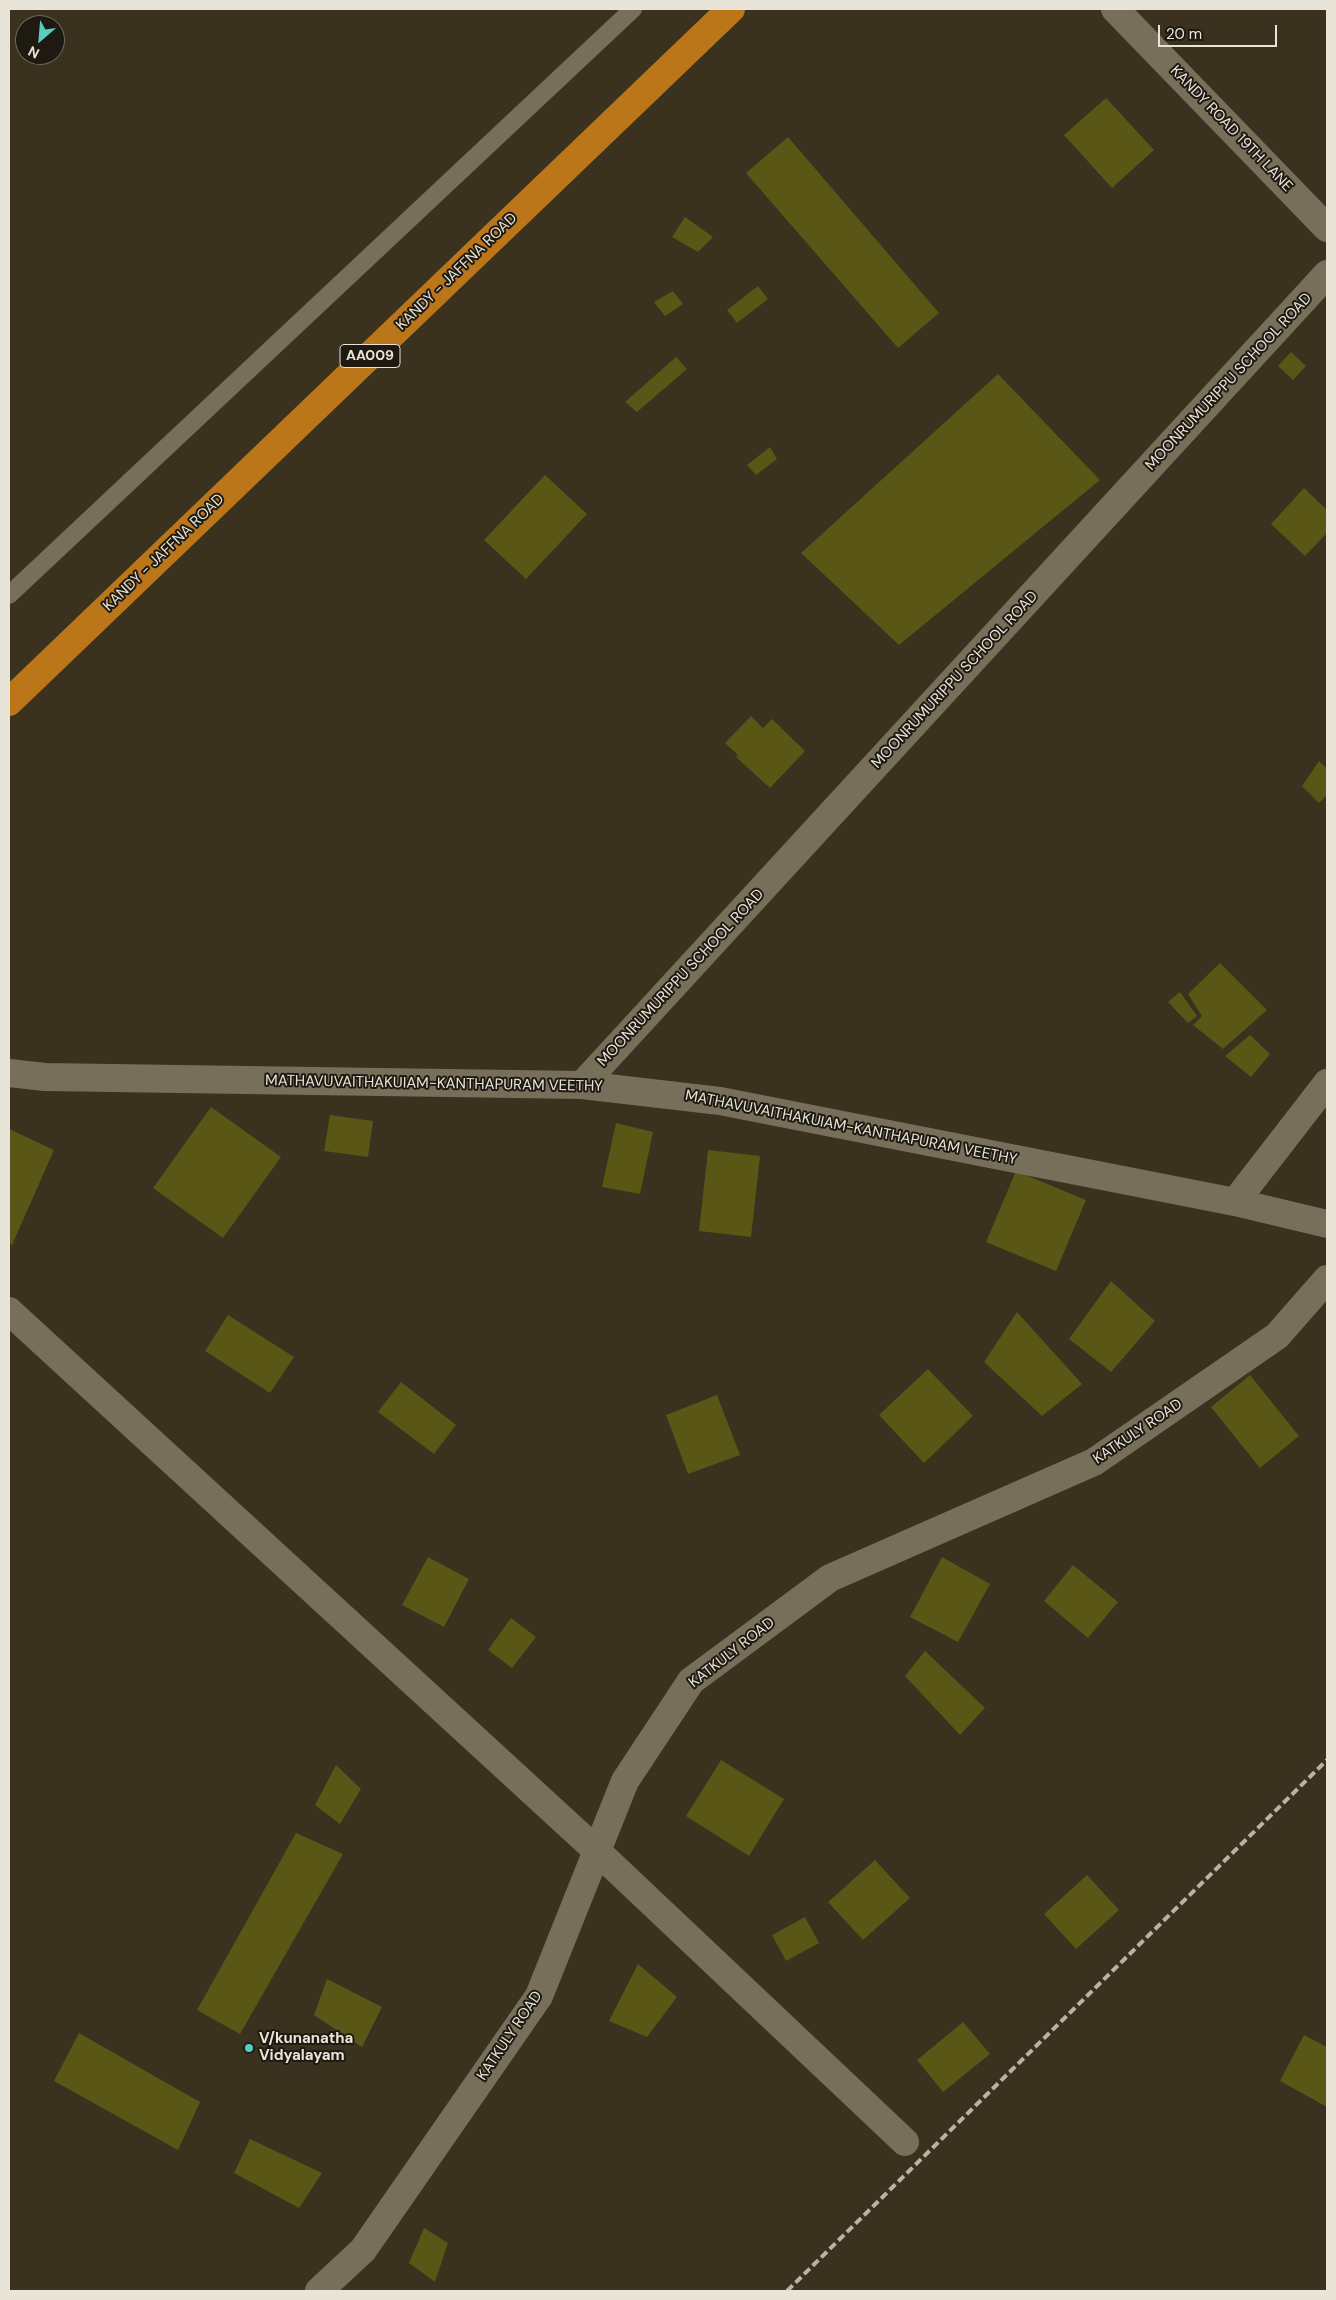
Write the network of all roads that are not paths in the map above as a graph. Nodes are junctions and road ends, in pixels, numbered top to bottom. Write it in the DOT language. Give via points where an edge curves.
graph roads {
  1 [pos="633,9"];
  2 [pos="731,9"];
  3 [pos="1115,9"];
  4 [pos="1327,228"];
  5 [pos="1327,274"];
  6 [pos="9,595"];
  7 [pos="9,702"];
  8 [pos="9,1073"];
  9 [pos="1327,1083"];
  10 [pos="582,1085"];
  11 [pos="1235,1202"];
  12 [pos="1327,1224"];
  13 [pos="1327,1279"];
  14 [pos="9,1311"];
  15 [pos="597,1851"];
  16 [pos="905,2142"];
  17 [pos="319,2291"];
  1 -- 6 [label="lane"];
  2 -- 7 [label="highway, KANDY - JAFFNA ROAD / AA009"];
  3 -- 4 [label="street, KANDY ROAD 19TH LANE"];
  5 -- 10 [label="street, MOONRUMURIPPU SCHOOL ROAD"];
  8 -- 10 [label="street, MATHAVUVAITHAKUIAM-KANTHAPURAM VEETHY" via="44,1077"];
  9 -- 11 [label="street"];
  10 -- 11 [label="street, MATHAVUVAITHAKUIAM-KANTHAPURAM VEETHY" via="720,1101"];
  11 -- 12 [label="street, MATHAVUVAITHAKUIAM-KANTHAPURAM VEETHY"];
  13 -- 15 [label="street, KATKULY ROAD" via="1277,1336 1094,1462 830,1578 692,1681 625,1781"];
  14 -- 15 [label="street"];
  15 -- 16 [label="street"];
  15 -- 17 [label="street, KATKULY ROAD" via="539,1996 362,2250"];
}
